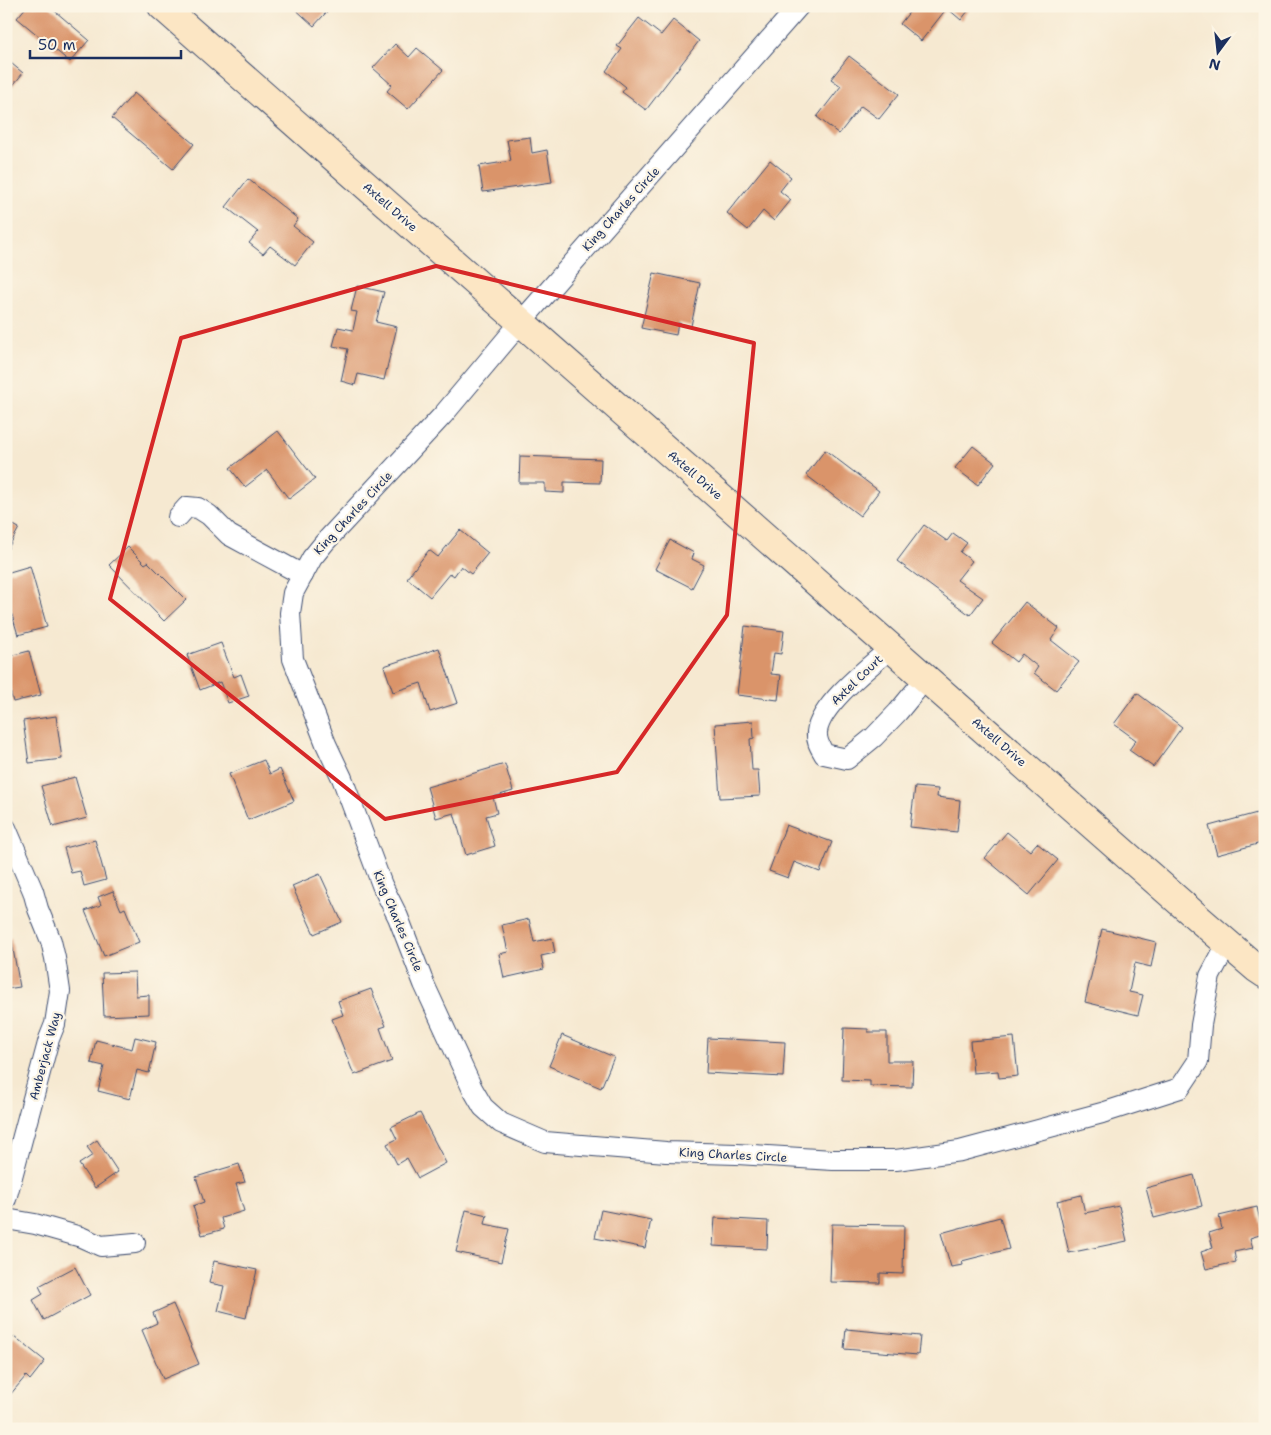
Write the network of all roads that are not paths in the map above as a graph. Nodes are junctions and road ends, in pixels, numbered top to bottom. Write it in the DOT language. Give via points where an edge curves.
graph roads {
  1 [pos="162,6"];
  2 [pos="799,6"];
  3 [pos="521,322"];
  4 [pos="178,517"];
  5 [pos="303,575"];
  6 [pos="891,648"];
  7 [pos="926,678"];
  8 [pos="6,828"];
  9 [pos="1227,944"];
  10 [pos="1265,974"];
  11 [pos="6,1199"];
  12 [pos="6,1219"];
  13 [pos="136,1243"];
  1 -- 3 [label="street, Axtell Drive"];
  2 -- 3 [label="street, King Charles Circle"];
  3 -- 5 [label="street, King Charles Circle" via="443,415 325,542"];
  3 -- 6 [label="street, Axtell Drive"];
  4 -- 5 [label="street" via="187,508 198,508 229,535"];
  5 -- 9 [label="street, King Charles Circle" via="293,593 290,613 293,659 424,984 483,1107 500,1123 544,1142 666,1152 896,1160 960,1151 1111,1110 1180,1088 1190,1075 1198,1061 1210,976"];
  6 -- 7 [label="street, Axtell Drive"];
  6 -- 7 [label="street, Axtel Court" via="825,712 817,732 818,745 824,754 846,759 874,737"];
  7 -- 9 [label="street, Axtell Drive"];
  8 -- 11 [label="street, Amberjack Way" via="51,941 60,991 55,1024"];
  9 -- 10 [label="street"];
  12 -- 13 [label="street" via="81,1237 100,1246"];
}
